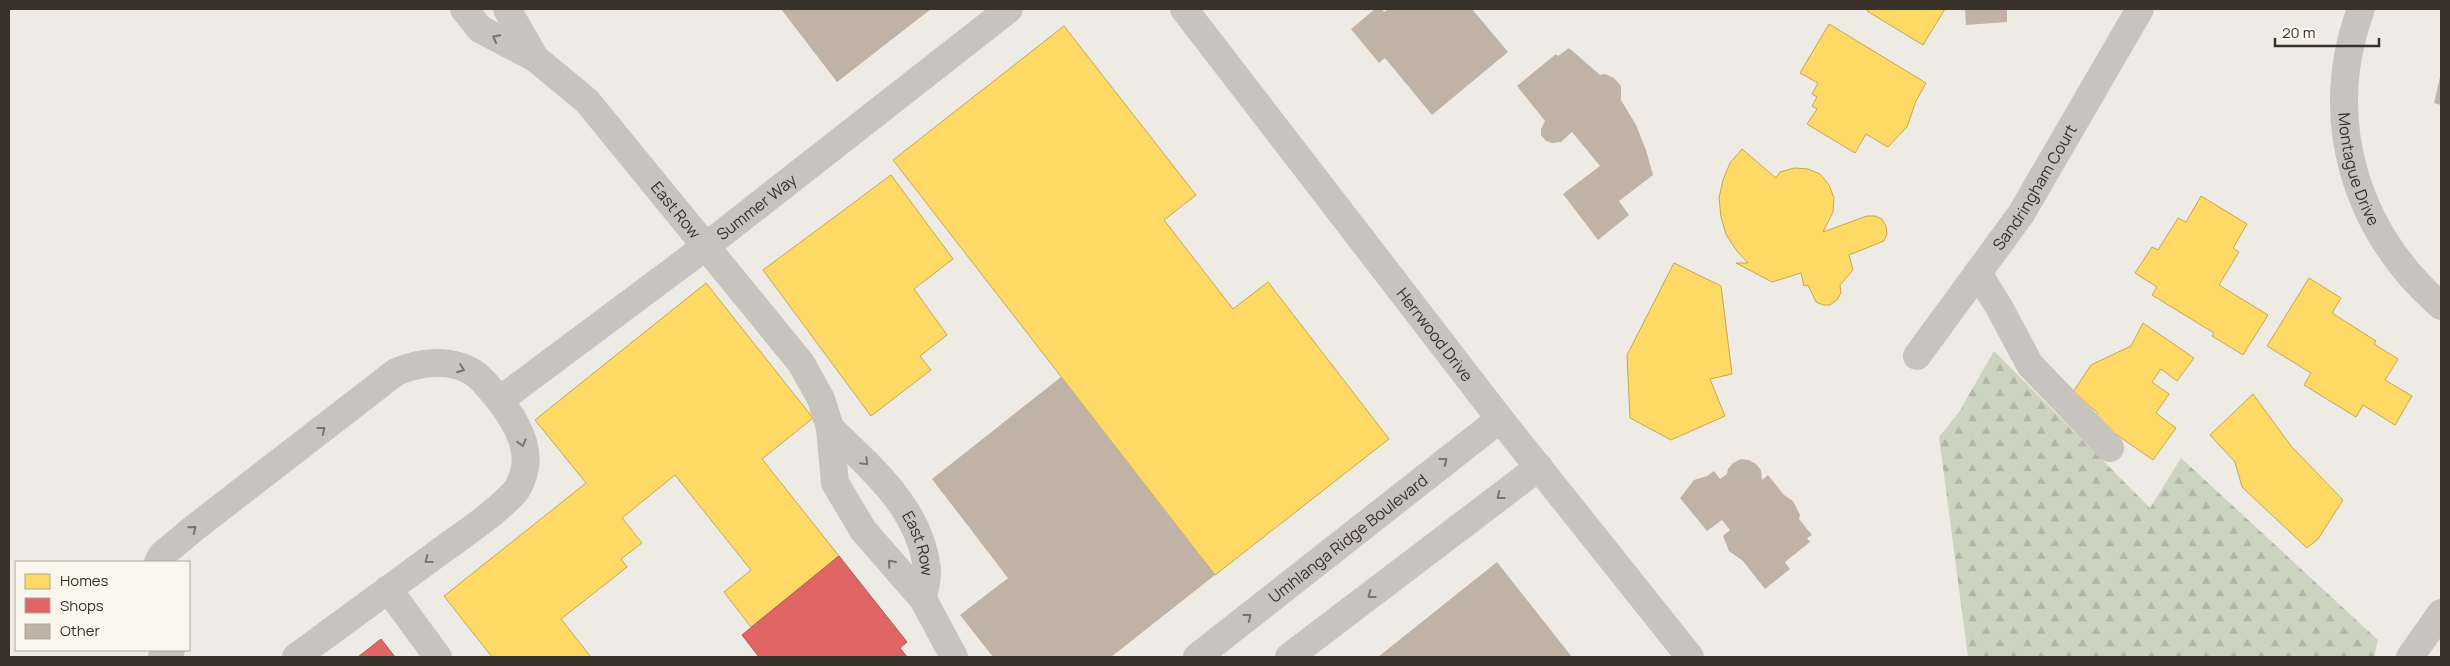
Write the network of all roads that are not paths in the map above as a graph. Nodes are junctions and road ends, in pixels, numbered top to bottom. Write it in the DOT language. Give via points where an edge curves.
graph roads {
  1 [pos="464,9"];
  2 [pos="507,9"];
  3 [pos="1009,9"];
  4 [pos="1184,9"];
  5 [pos="2140,9"];
  6 [pos="2361,9"];
  7 [pos="535,58"];
  8 [pos="704,247"];
  9 [pos="1978,273"];
  10 [pos="2441,306"];
  11 [pos="1917,356"];
  12 [pos="500,400"];
  13 [pos="1500,419"];
  14 [pos="830,428"];
  15 [pos="2110,448"];
  16 [pos="1539,467"];
  17 [pos="159,561"];
  18 [pos="388,589"];
  19 [pos="923,599"];
  20 [pos="2441,613"];
  21 [pos="296,657"];
  22 [pos="438,657"];
  23 [pos="954,657"];
  24 [pos="1197,657"];
  25 [pos="1289,657"];
  26 [pos="1690,657"];
  27 [pos="2410,657"];
  7 -- 1 [label="street, East Row, one-way" via="480,30"];
  2 -- 7 [label="street, East Row"];
  3 -- 8 [label="street, Summer Way"];
  4 -- 13 [label="street, Herrwood Drive"];
  5 -- 9 [label="street, Sandringham Court" via="2021,214"];
  6 -- 10 [label="street, Montague Drive" via="2352,32 2346,64 2346,143 2355,180 2389,249 2417,285"];
  7 -- 8 [label="street, East Row" via="587,101"];
  8 -- 12 [label="street, Summer Way"];
  8 -- 14 [label="street, East Row" via="801,362 821,399"];
  9 -- 11 [label="street, Sandringham Court"];
  9 -- 15 [label="street" via="2030,365"];
  17 -- 12 [label="street, one-way" via="193,529 396,372 414,364 447,364 480,378"];
  12 -- 18 [label="street, one-way" via="521,436 525,453 525,471 516,492"];
  13 -- 16 [label="street, Herrwood Drive"];
  24 -- 13 [label="street, Umhlanga Ridge Boulevard, one-way"];
  19 -- 14 [label="street, East Row, one-way" via="862,530 835,482"];
  14 -- 19 [label="street, East Row, one-way" via="882,479 909,514 920,537 927,570"];
  16 -- 25 [label="street, one-way"];
  16 -- 26 [label="street, Herrwood Drive"];
  18 -- 21 [label="street"];
  18 -- 22 [label="street"];
  19 -- 23 [label="street, East Row"];
  20 -- 27 [label="street"];
}
